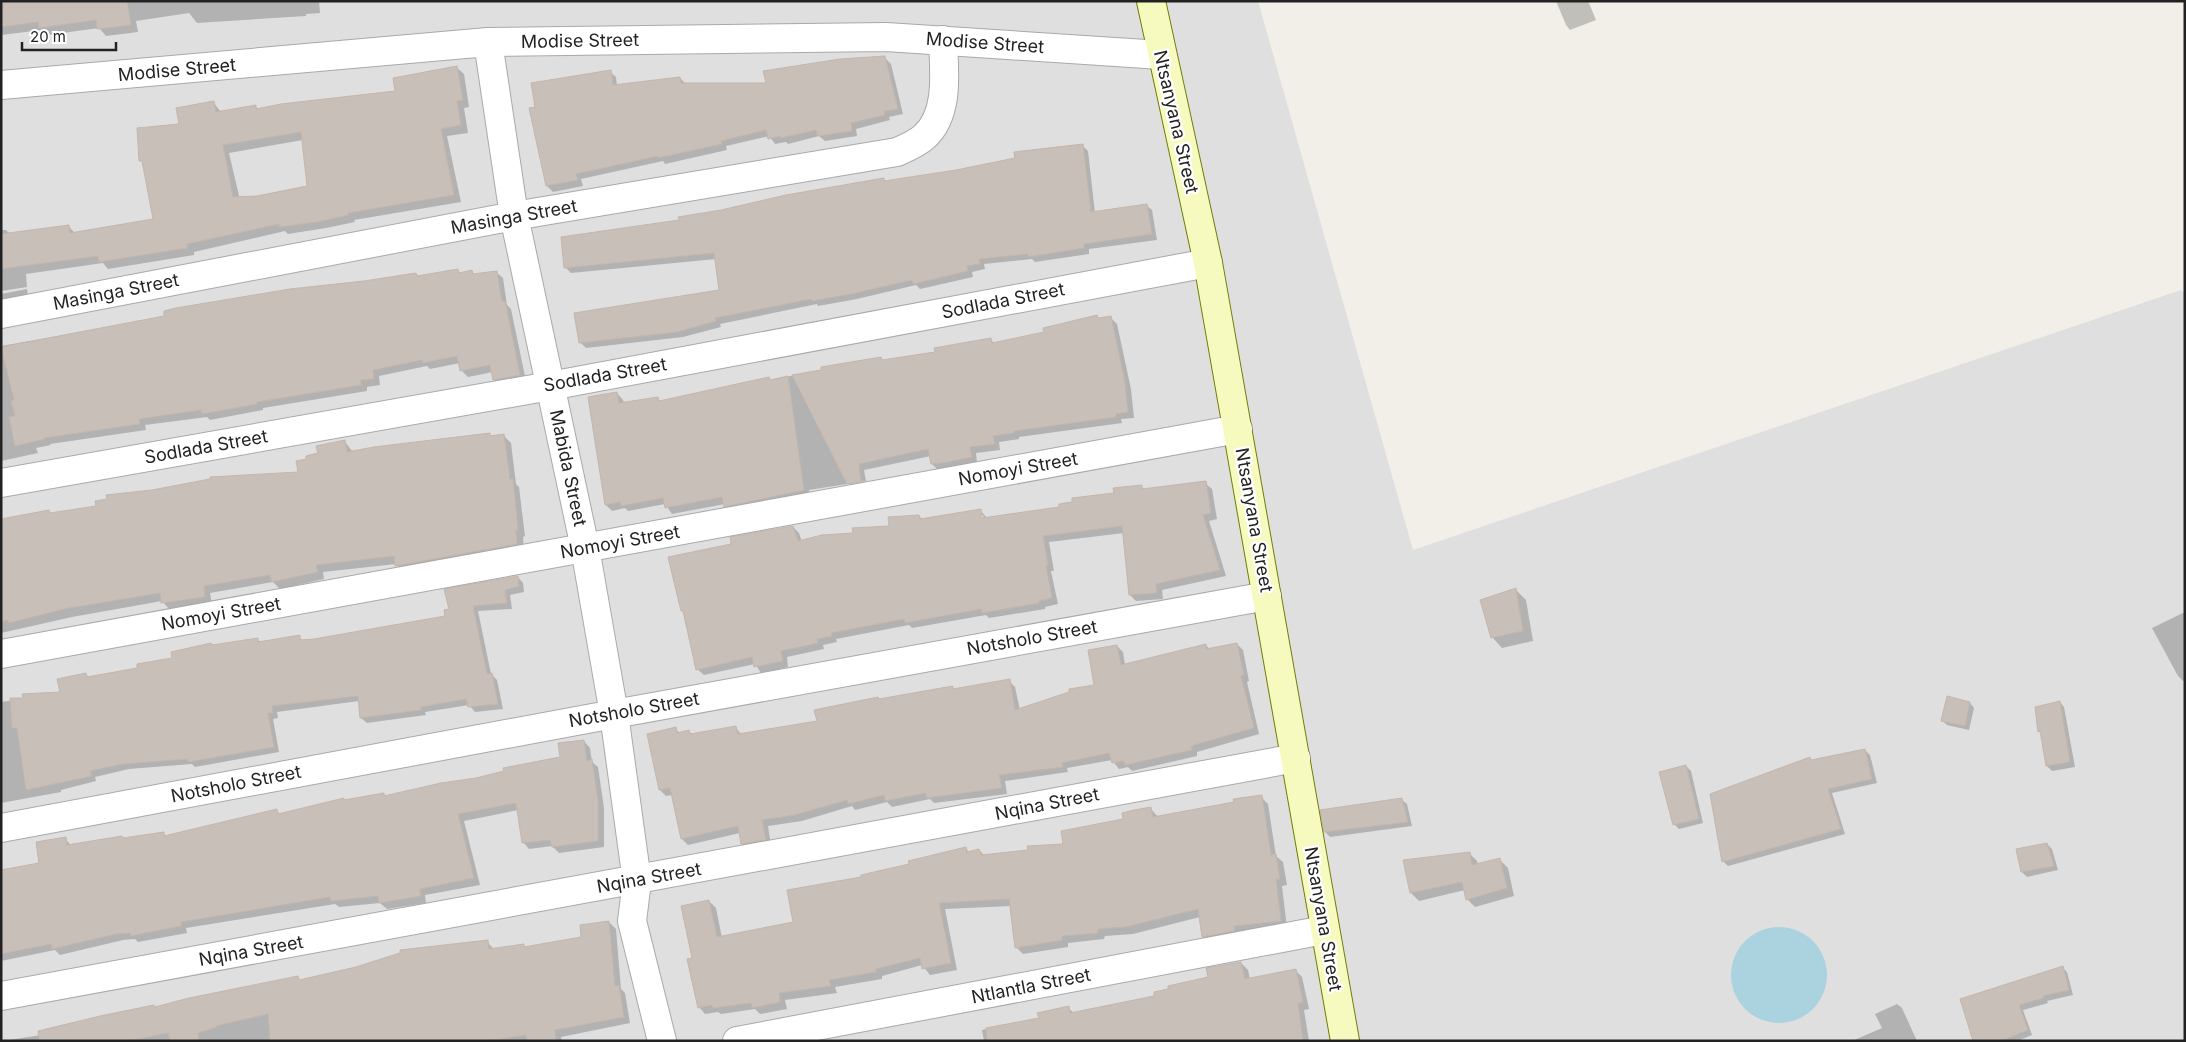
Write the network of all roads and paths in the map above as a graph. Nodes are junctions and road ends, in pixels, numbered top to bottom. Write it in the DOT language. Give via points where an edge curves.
graph roads {
  1 [pos="1151,1"];
  2 [pos="943,40"];
  3 [pos="488,42"];
  4 [pos="1161,55"];
  5 [pos="1,85"];
  6 [pos="514,216"];
  7 [pos="1208,263"];
  8 [pos="1,314"];
  9 [pos="550,386"];
  10 [pos="1238,429"];
  11 [pos="1,483"];
  12 [pos="585,548"];
  13 [pos="1267,596"];
  14 [pos="1,654"];
  15 [pos="614,714"];
  16 [pos="1296,758"];
  17 [pos="1,828"];
  18 [pos="637,881"];
  19 [pos="1324,930"];
  20 [pos="1,996"];
  21 [pos="828,1033"];
  22 [pos="662,1041"];
  23 [pos="737,1041"];
  24 [pos="1345,1041"];
  1 -- 4 [label="street, Ntsanyana Street"];
  2 -- 3 [label="street, Modise Street" via="886,37"];
  2 -- 4 [label="street, Modise Street"];
  2 -- 6 [label="street, Masinga Street" via="944,85 939,116 925,136 897,152"];
  3 -- 5 [label="street, Modise Street"];
  3 -- 6 [label="street, Mabida Street"];
  4 -- 7 [label="street, Ntsanyana Street"];
  6 -- 8 [label="street, Masinga Street"];
  6 -- 9 [label="street, Mabida Street"];
  7 -- 9 [label="street, Sodlada Street"];
  7 -- 10 [label="street, Ntsanyana Street"];
  9 -- 11 [label="street, Sodlada Street"];
  9 -- 12 [label="street, Mabida Street"];
  10 -- 12 [label="street, Nomoyi Street"];
  10 -- 13 [label="street, Ntsanyana Street"];
  12 -- 14 [label="street, Nomoyi Street"];
  12 -- 15 [label="street, Mabida Street"];
  13 -- 15 [label="street, Notsholo Street"];
  13 -- 16 [label="street, Ntsanyana Street"];
  15 -- 17 [label="street, Notsholo Street"];
  15 -- 18 [label="street, Mabida Street"];
  16 -- 18 [label="street, Nqina Street"];
  16 -- 19 [label="street, Ntsanyana Street"];
  18 -- 20 [label="street, Nqina Street"];
  18 -- 22 [label="street, Mabida Street" via="632,921"];
  19 -- 21 [label="street, Ntlantla Street"];
  19 -- 24 [label="street, Ntsanyana Street"];
  21 -- 23 [label="street, Ntlantla Street"];
}
